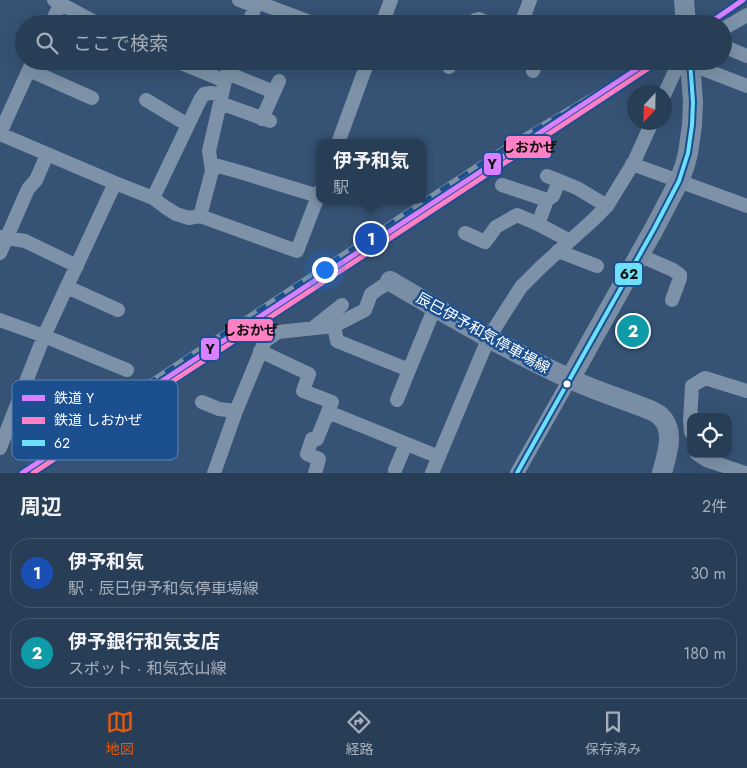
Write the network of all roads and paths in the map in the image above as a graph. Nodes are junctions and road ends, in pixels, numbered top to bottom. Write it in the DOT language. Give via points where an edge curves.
graph roads {
  1 [pos="239,0"];
  2 [pos="391,0"];
  3 [pos="530,0"];
  4 [pos="684,0"];
  5 [pos="59,1"];
  6 [pos="257,3"];
  7 [pos="54,15"];
  8 [pos="83,15"];
  9 [pos="252,15"];
  10 [pos="290,15"];
  11 [pos="385,15"];
  12 [pos="524,15"];
  13 [pos="685,15"];
  14 [pos="747,15"];
  15 [pos="732,24"];
  16 [pos="732,50"];
  17 [pos="747,56"];
  18 [pos="29,70"];
  19 [pos="39,70"];
  20 [pos="197,70"];
  21 [pos="365,70"];
  22 [pos="676,70"];
  23 [pos="688,70"];
  24 [pos="707,70"];
  25 [pos="225,82"];
  26 [pos="669,85"];
  27 [pos="747,86"];
  28 [pos="92,98"];
  29 [pos="146,100"];
  30 [pos="188,125"];
  31 [pos="648,130"];
  32 [pos="0,133"];
  33 [pos="339,139"];
  34 [pos="47,154"];
  35 [pos="211,164"];
  36 [pos="632,164"];
  37 [pos="678,181"];
  38 [pos="115,184"];
  39 [pos="502,184"];
  40 [pos="316,193"];
  41 [pos="153,198"];
  42 [pos="547,200"];
  43 [pos="316,202"];
  44 [pos="607,206"];
  45 [pos="747,206"];
  46 [pos="200,216"];
  47 [pos="538,224"];
  48 [pos="464,233"];
  49 [pos="3,237"];
  50 [pos="570,241"];
  51 [pos="558,251"];
  52 [pos="0,254"];
  53 [pos="639,255"];
  54 [pos="77,266"];
  55 [pos="597,266"];
  56 [pos="390,281"];
  57 [pos="67,287"];
  58 [pos="672,300"];
  59 [pos="342,306"];
  60 [pos="435,307"];
  61 [pos="118,310"];
  62 [pos="0,320"];
  63 [pos="334,326"];
  64 [pos="312,328"];
  65 [pos="44,336"];
  66 [pos="489,337"];
  67 [pos="260,351"];
  68 [pos="127,370"];
  69 [pos="409,370"];
  70 [pos="27,380"];
  71 [pos="570,380"];
  72 [pos="747,391"];
  73 [pos="398,400"];
  74 [pos="202,402"];
  75 [pos="236,411"];
  76 [pos="328,412"];
  77 [pos="691,413"];
  78 [pos="12,417"];
  79 [pos="666,424"];
  80 [pos="687,427"];
  81 [pos="406,444"];
  82 [pos="0,448"];
  83 [pos="439,458"];
  84 [pos="703,458"];
  85 [pos="395,470"];
  86 [pos="214,473"];
  87 [pos="315,473"];
  88 [pos="432,473"];
  89 [pos="518,473"];
  90 [pos="662,473"];
  91 [pos="745,473"];
  1 -- 6 [label="street"];
  2 -- 11 [label="street"];
  3 -- 12 [label="street"];
  4 -- 13 [label="main road"];
  5 -- 7 [label="street"];
  5 -- 8 [label="street"];
  6 -- 9 [label="street"];
  6 -- 10 [label="street"];
  14 -- 15 [label="street"];
  16 -- 17 [label="street"];
  18 -- 32 [label="street"];
  19 -- 28 [label="street"];
  20 -- 25 [label="street"];
  21 -- 33 [label="street"];
  22 -- 26 [label="street"];
  23 -- 37 [label="main road" via="693,102 692,125 688,153"];
  24 -- 27 [label="street"];
  25 -- 25 [label="street" via="266,120 276,86"];
  25 -- 30 [label="street" via="211,93 204,94"];
  25 -- 35 [label="street" via="209,151"];
  29 -- 30 [label="street"];
  30 -- 41 [label="street"];
  31 -- 36 [label="street"];
  32 -- 34 [label="street"];
  34 -- 38 [label="street"];
  34 -- 49 [label="street"];
  35 -- 40 [label="street"];
  35 -- 46 [label="street"];
  36 -- 37 [label="street"];
  36 -- 44 [label="street"];
  37 -- 45 [label="street"];
  37 -- 53 [label="main road"];
  38 -- 41 [label="street"];
  38 -- 54 [label="street"];
  39 -- 42 [label="street"];
  41 -- 46 [label="street" via="176,214 189,218"];
  42 -- 44 [label="street" via="553,196 553,178"];
  42 -- 47 [label="street"];
  43 -- 46 [label="street" via="297,251"];
  44 -- 50 [label="street"];
  47 -- 48 [label="street" via="517,216 496,226 485,242"];
  47 -- 50 [label="street"];
  49 -- 52 [label="street"];
  49 -- 54 [label="street" via="25,241"];
  50 -- 51 [label="street"];
  51 -- 55 [label="street"];
  51 -- 66 [label="street" via="521,287"];
  53 -- 58 [label="street" via="680,275"];
  53 -- 71 [label="main road"];
  54 -- 57 [label="street"];
  56 -- 60 [label="main road, 辰巳伊予和気停車場線"];
  56 -- 63 [label="street" via="371,294 365,310"];
  57 -- 61 [label="street"];
  57 -- 65 [label="street"];
  59 -- 64 [label="street"];
  60 -- 66 [label="main road, 辰巳伊予和気停車場線"];
  60 -- 69 [label="street"];
  62 -- 65 [label="street"];
  63 -- 64 [label="street"];
  63 -- 69 [label="street" via="337,341"];
  64 -- 67 [label="street" via="278,332 265,341"];
  65 -- 68 [label="street"];
  65 -- 70 [label="street"];
  66 -- 71 [label="main road, 辰巳伊予和気停車場線"];
  66 -- 83 [label="street"];
  67 -- 75 [label="street"];
  67 -- 76 [label="street" via="309,374 304,390 332,402"];
  69 -- 73 [label="street"];
  71 -- 79 [label="main road, 辰巳伊予和気停車場線" via="650,410 663,418"];
  71 -- 89 [label="street"];
  72 -- 77 [label="street" via="705,378 692,386"];
  74 -- 75 [label="street"];
  75 -- 86 [label="street"];
  76 -- 81 [label="street"];
  76 -- 87 [label="street" via="307,454 319,460"];
  78 -- 82 [label="street"];
  79 -- 80 [label="street"];
  79 -- 90 [label="main road" via="669,442"];
  81 -- 83 [label="street"];
  81 -- 85 [label="street"];
  83 -- 88 [label="street"];
  84 -- 91 [label="street"];
}
